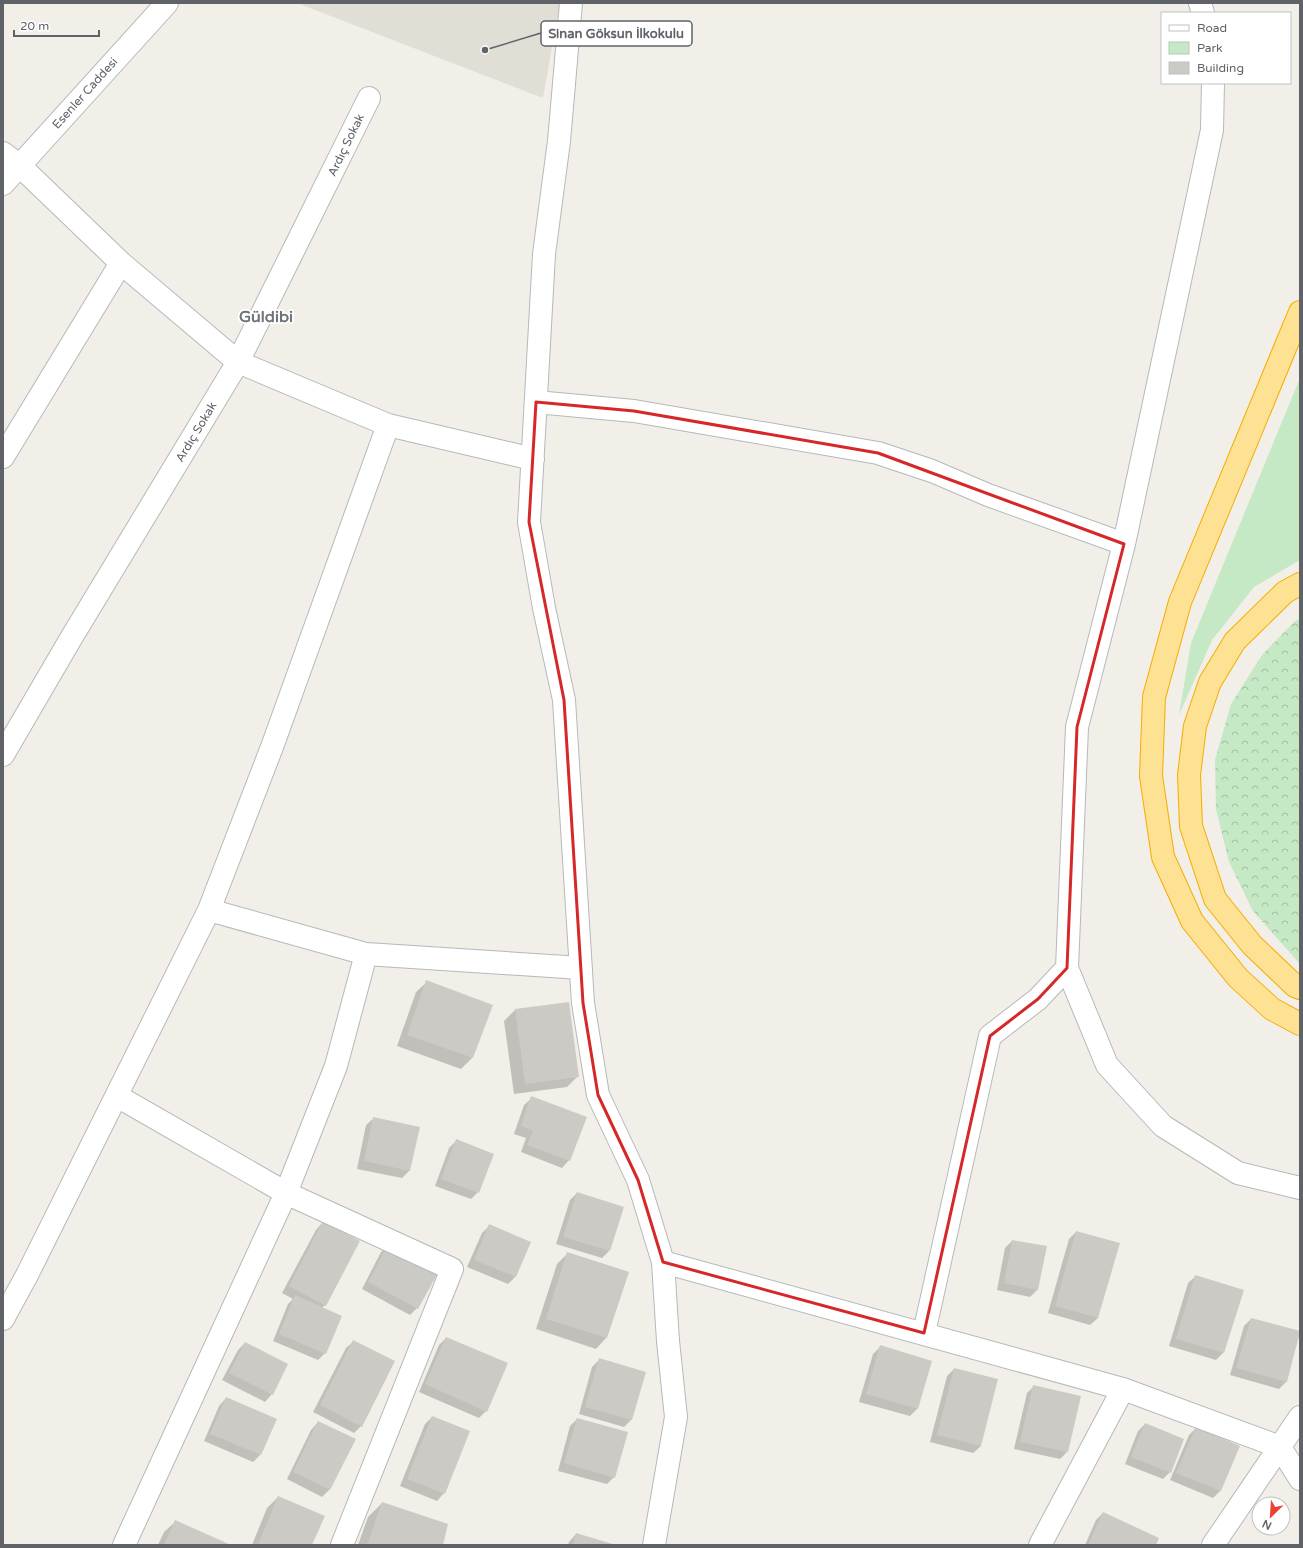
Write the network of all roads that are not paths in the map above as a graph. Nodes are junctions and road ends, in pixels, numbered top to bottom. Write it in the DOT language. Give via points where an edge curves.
graph roads {
  1 [pos="167,3"];
  2 [pos="571,3"];
  3 [pos="1213,84"];
  4 [pos="369,98"];
  5 [pos="11,159"];
  6 [pos="3,184"];
  7 [pos="122,263"];
  8 [pos="1300,312"];
  9 [pos="238,362"];
  10 [pos="536,402"];
  11 [pos="388,425"];
  12 [pos="3,456"];
  13 [pos="533,458"];
  14 [pos="1124,544"];
  15 [pos="1300,584"];
  16 [pos="3,755"];
  17 [pos="209,910"];
  18 [pos="366,954"];
  19 [pos="581,968"];
  20 [pos="1068,968"];
  21 [pos="1300,988"];
  22 [pos="1300,1024"];
  23 [pos="117,1096"];
  24 [pos="1300,1188"];
  25 [pos="286,1193"];
  26 [pos="664,1262"];
  27 [pos="3,1319"];
  28 [pos="924,1333"];
  29 [pos="1123,1389"];
  30 [pos="1300,1417"];
  31 [pos="1280,1447"];
  32 [pos="1300,1479"];
  33 [pos="124,1545"];
  34 [pos="342,1545"];
  35 [pos="654,1545"];
  36 [pos="1040,1545"];
  37 [pos="1213,1545"];
  1 -- 5 [label="street, Esenler Caddesi"];
  2 -- 10 [label="street" via="544,254"];
  3 -- 14 [label="street" via="1212,130"];
  4 -- 9 [label="street, Ardıç Sokak"];
  5 -- 6 [label="street, Esenler Caddesi"];
  5 -- 7 [label="street"];
  7 -- 9 [label="street"];
  7 -- 12 [label="street"];
  8 -- 22 [label="highway" via="1180,602 1154,697 1150,776 1163,857 1192,921 1238,978 1272,1009"];
  9 -- 11 [label="street"];
  9 -- 16 [label="street, Ardıç Sokak"];
  10 -- 13 [label="street"];
  10 -- 14 [label="street" via="634,411 878,452"];
  11 -- 13 [label="street"];
  11 -- 17 [label="street" via="272,747"];
  13 -- 19 [label="street" via="529,522 564,700"];
  14 -- 20 [label="street" via="1078,727"];
  15 -- 21 [label="highway" via="1285,592 1235,642 1210,682 1195,726 1189,775 1192,826 1215,899 1252,945"];
  17 -- 18 [label="street"];
  17 -- 23 [label="street"];
  18 -- 19 [label="street"];
  18 -- 25 [label="street" via="336,1066"];
  19 -- 26 [label="street" via="583,1003 598,1095 638,1180"];
  20 -- 24 [label="street" via="1107,1065 1163,1126 1238,1173"];
  20 -- 28 [label="street" via="1038,999 990,1036"];
  23 -- 25 [label="street"];
  23 -- 27 [label="street"];
  25 -- 33 [label="street"];
  25 -- 34 [label="street" via="452,1269"];
  26 -- 28 [label="street"];
  26 -- 35 [label="street" via="668,1341 676,1417"];
  28 -- 29 [label="street"];
  29 -- 31 [label="street"];
  29 -- 36 [label="street"];
  30 -- 31 [label="street"];
  31 -- 32 [label="street"];
  31 -- 37 [label="street"];
}
